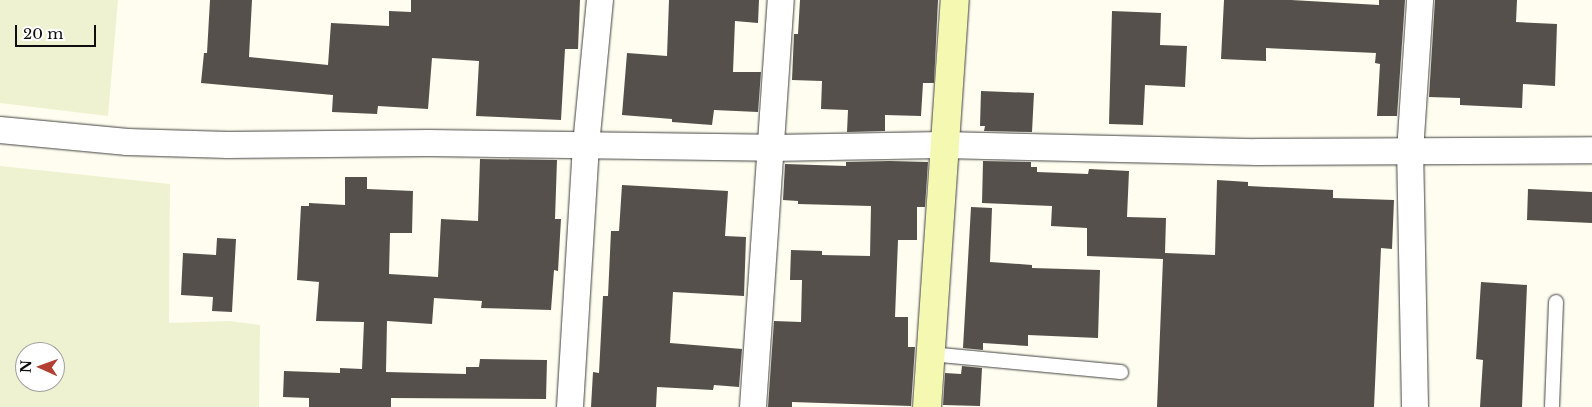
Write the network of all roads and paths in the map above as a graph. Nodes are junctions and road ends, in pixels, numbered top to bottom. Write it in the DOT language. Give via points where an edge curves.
graph roads {
  1 [pos="600,0"];
  2 [pos="781,0"];
  3 [pos="955,0"];
  4 [pos="1420,0"];
  5 [pos="0,130"];
  6 [pos="586,145"];
  7 [pos="943,145"];
  8 [pos="771,148"];
  9 [pos="1592,150"];
  10 [pos="1410,152"];
  11 [pos="1556,302"];
  12 [pos="929,354"];
  13 [pos="1121,372"];
  14 [pos="570,407"];
  15 [pos="752,407"];
  16 [pos="926,407"];
  17 [pos="1415,407"];
  18 [pos="1552,407"];
  1 -- 6 [label="street"];
  2 -- 8 [label="street"];
  3 -- 7 [label="street"];
  4 -- 10 [label="street"];
  5 -- 6 [label="street" via="127,142 228,145"];
  6 -- 8 [label="street"];
  6 -- 14 [label="street"];
  7 -- 8 [label="street"];
  7 -- 10 [label="street"];
  7 -- 12 [label="street"];
  8 -- 15 [label="street"];
  9 -- 10 [label="street"];
  10 -- 17 [label="street"];
  11 -- 18 [label="lane"];
  12 -- 13 [label="lane"];
  12 -- 16 [label="street"];
}
